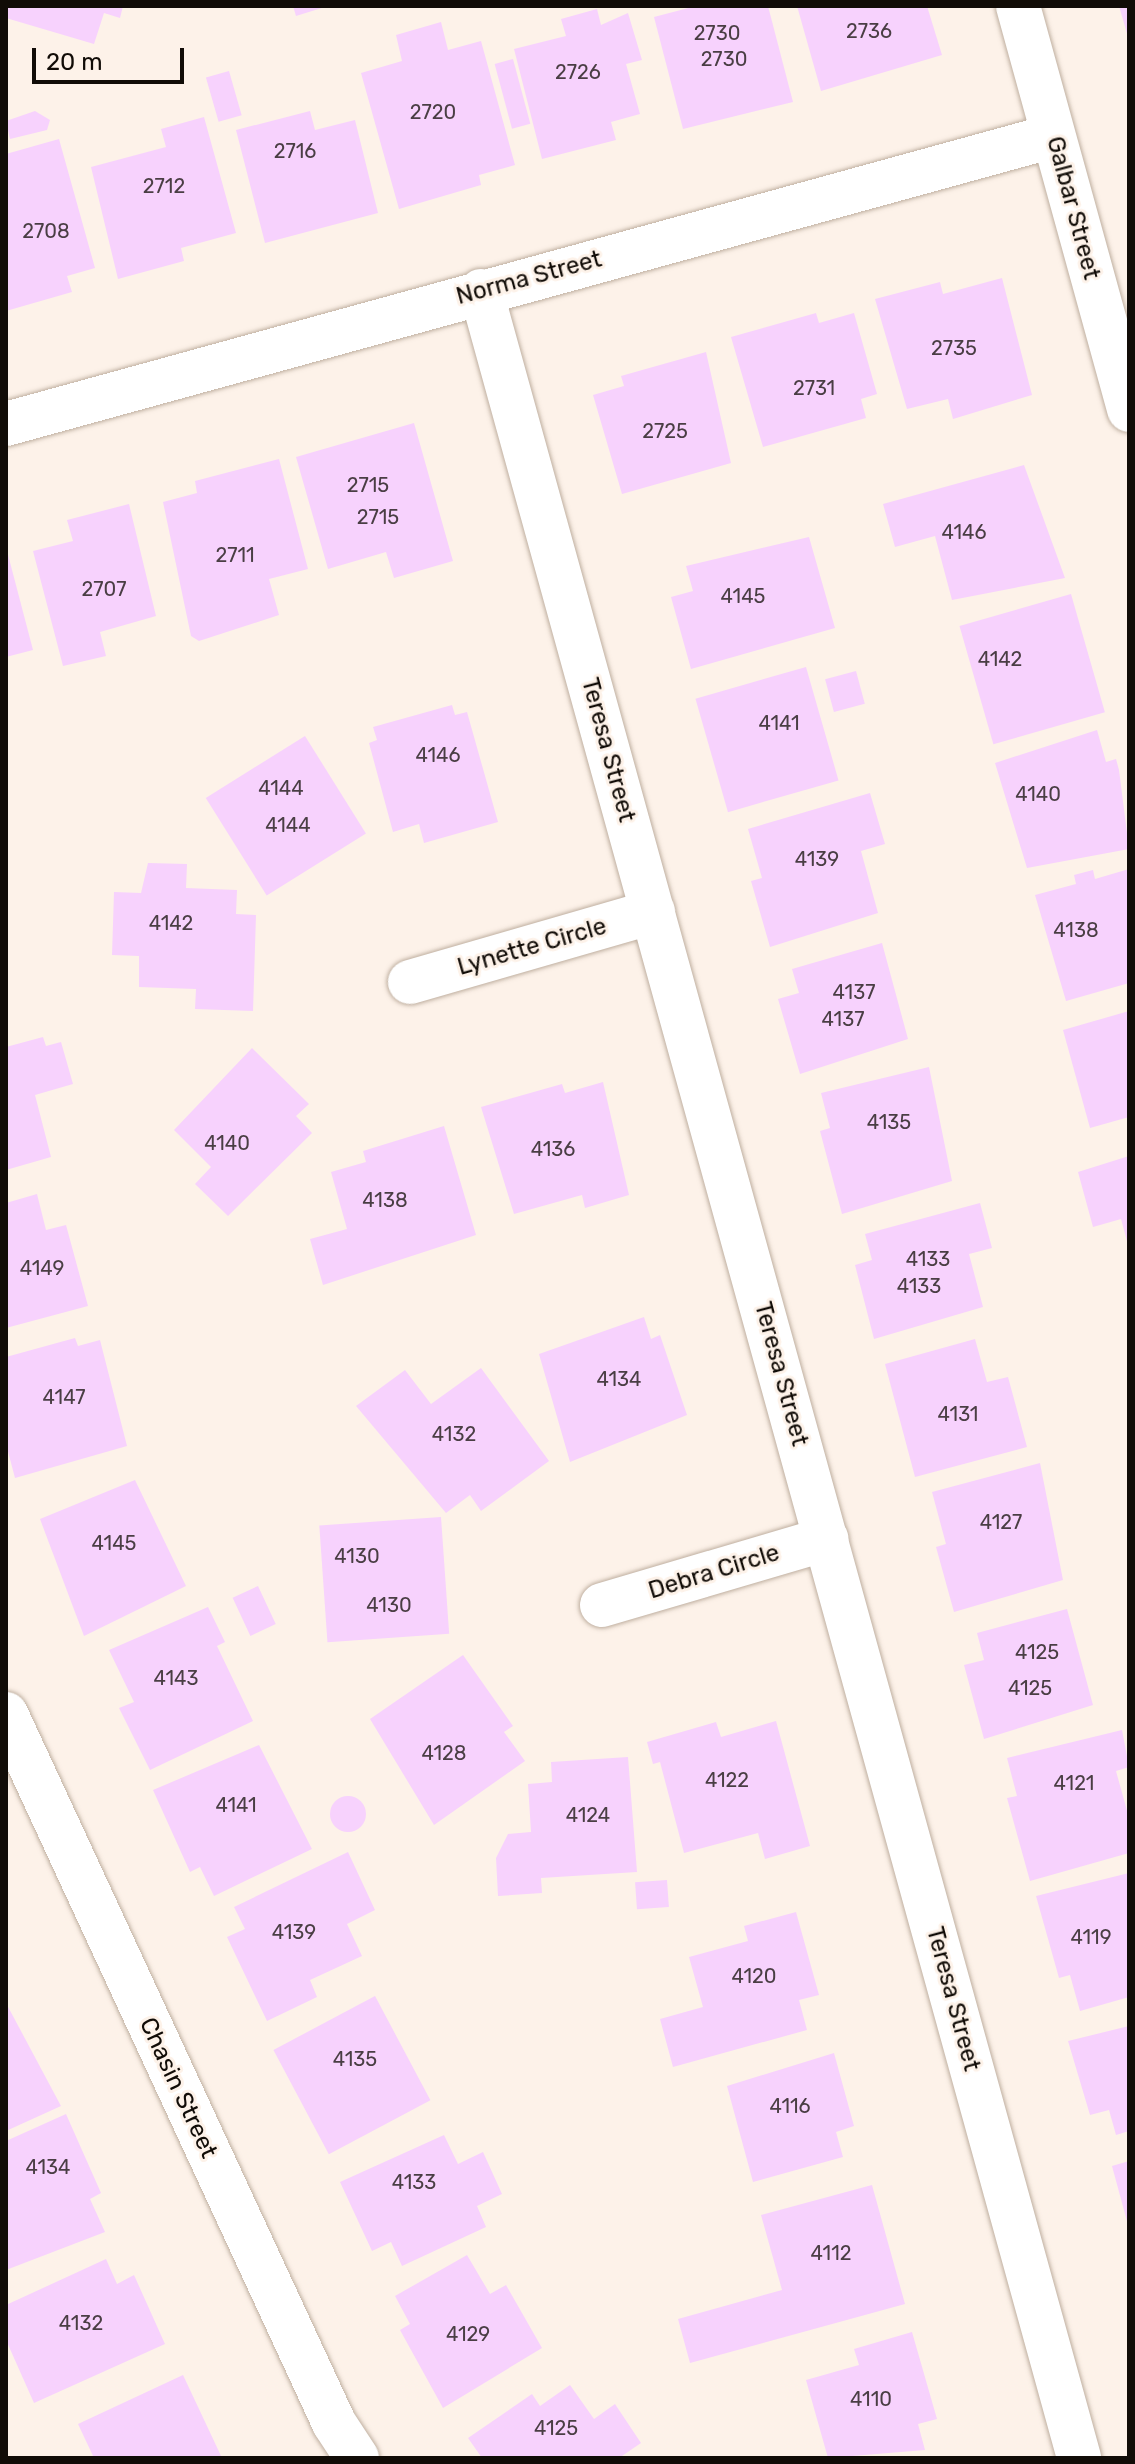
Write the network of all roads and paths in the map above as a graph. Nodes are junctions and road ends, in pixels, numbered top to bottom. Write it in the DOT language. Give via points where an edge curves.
graph roads {
  1 [pos="1018,6"];
  2 [pos="1053,136"];
  3 [pos="481,291"];
  4 [pos="1129,410"];
  5 [pos="6,424"];
  6 [pos="653,912"];
  7 [pos="410,982"];
  8 [pos="826,1539"];
  9 [pos="602,1605"];
  10 [pos="6,1714"];
  11 [pos="357,2458"];
  12 [pos="1079,2458"];
  1 -- 2 [label="street, Galbar Street"];
  2 -- 3 [label="street, Norma Street"];
  2 -- 4 [label="street, Galbar Street"];
  3 -- 5 [label="street, Norma Street"];
  3 -- 6 [label="street, Teresa Street"];
  6 -- 7 [label="street, Lynette Circle"];
  6 -- 8 [label="street, Teresa Street"];
  8 -- 9 [label="street, Debra Circle"];
  8 -- 12 [label="street, Teresa Street"];
  10 -- 11 [label="street, Chasin Street" via="334,2423"];
}
